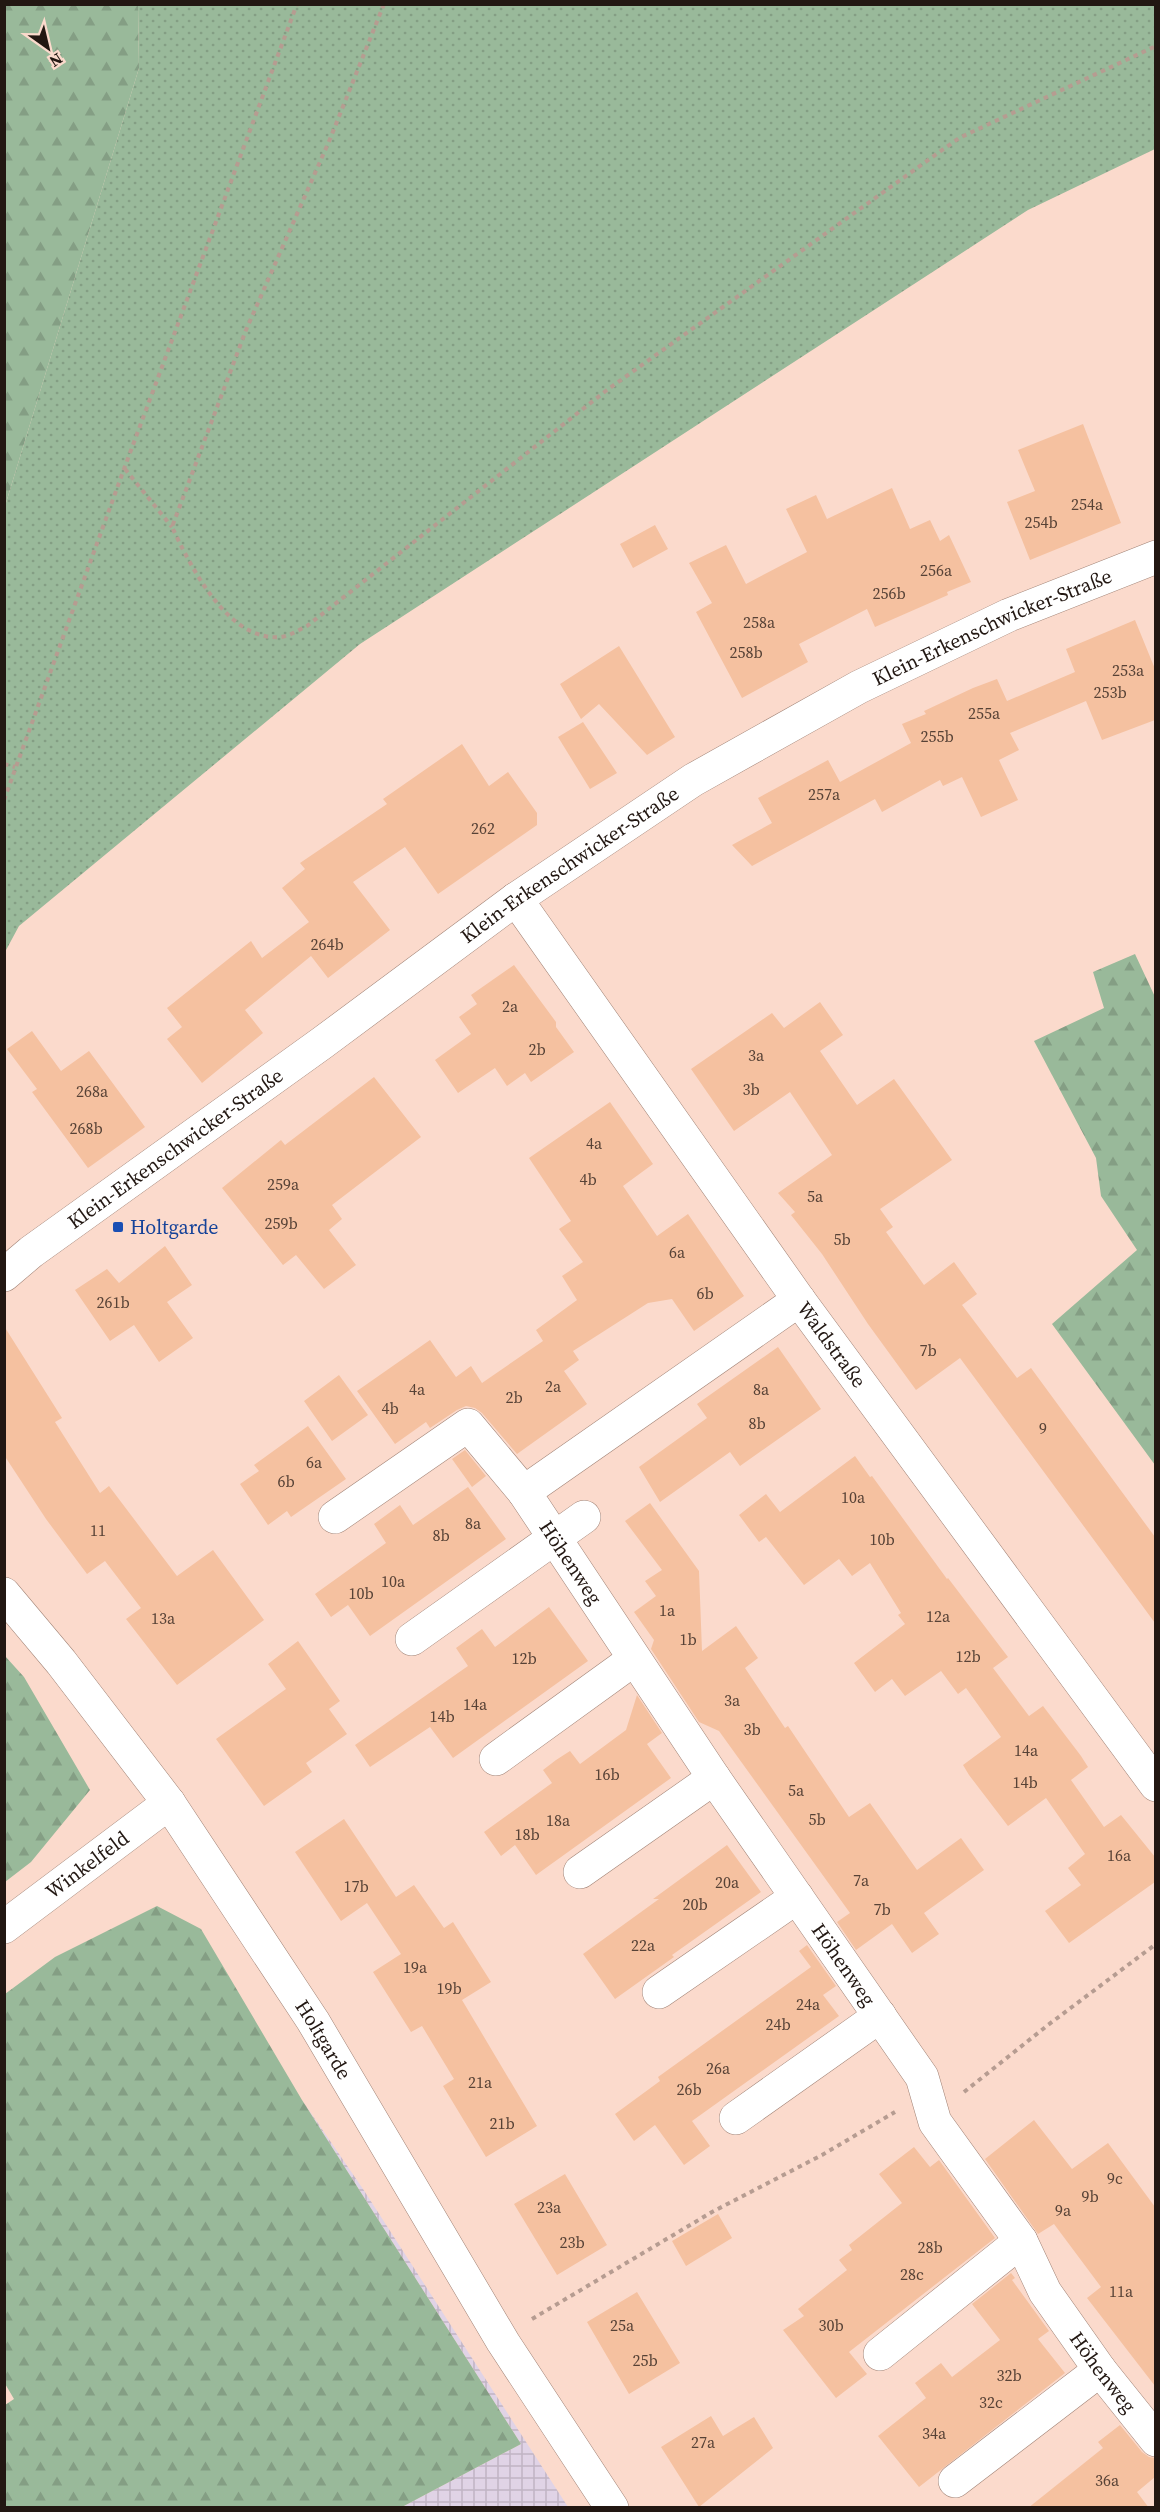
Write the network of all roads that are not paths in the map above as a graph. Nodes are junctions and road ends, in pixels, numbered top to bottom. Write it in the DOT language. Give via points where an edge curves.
graph roads {
  1 [pos="1155,557"];
  2 [pos="516,899"];
  3 [pos="18,1258"];
  4 [pos="4,1275"];
  5 [pos="799,1300"];
  6 [pos="524,1492"];
  7 [pos="584,1517"];
  8 [pos="335,1518"];
  9 [pos="554,1538"];
  10 [pos="4,1594"];
  11 [pos="412,1639"];
  12 [pos="633,1660"];
  13 [pos="496,1759"];
  14 [pos="714,1779"];
  15 [pos="1155,1785"];
  16 [pos="169,1803"];
  17 [pos="580,1872"];
  18 [pos="797,1897"];
  19 [pos="4,1927"];
  20 [pos="659,1992"];
  21 [pos="880,2016"];
  22 [pos="736,2118"];
  23 [pos="1021,2241"];
  24 [pos="880,2354"];
  25 [pos="1100,2370"];
  26 [pos="1155,2440"];
  27 [pos="955,2481"];
  28 [pos="612,2508"];
  1 -- 2 [label="street, Klein-Erkenschwicker-Straße" via="1009,615 859,687 693,780"];
  2 -- 3 [label="street, Klein-Erkenschwicker-Straße" via="322,1043"];
  2 -- 5 [label="street, Waldstraße"];
  3 -- 4 [label="street, Klein-Erkenschwicker-Straße"];
  5 -- 6 [label="street"];
  5 -- 15 [label="street, Waldstraße"];
  6 -- 8 [label="street, Höhenweg" via="468,1425"];
  6 -- 9 [label="street, Höhenweg"];
  7 -- 9 [label="street"];
  9 -- 11 [label="street"];
  9 -- 12 [label="street, Höhenweg"];
  10 -- 16 [label="street, Holtgarde"];
  12 -- 13 [label="street"];
  12 -- 14 [label="street, Höhenweg"];
  14 -- 17 [label="street"];
  14 -- 18 [label="street, Höhenweg"];
  16 -- 19 [label="street, Winkelfeld"];
  16 -- 28 [label="street, Holtgarde" via="313,2021 503,2342"];
  18 -- 20 [label="street"];
  18 -- 21 [label="street, Höhenweg"];
  21 -- 22 [label="street"];
  21 -- 23 [label="street, Höhenweg" via="922,2077 935,2122"];
  23 -- 24 [label="street"];
  23 -- 25 [label="street, Höhenweg" via="1044,2292"];
  25 -- 26 [label="street, Höhenweg"];
  25 -- 27 [label="street"];
}
